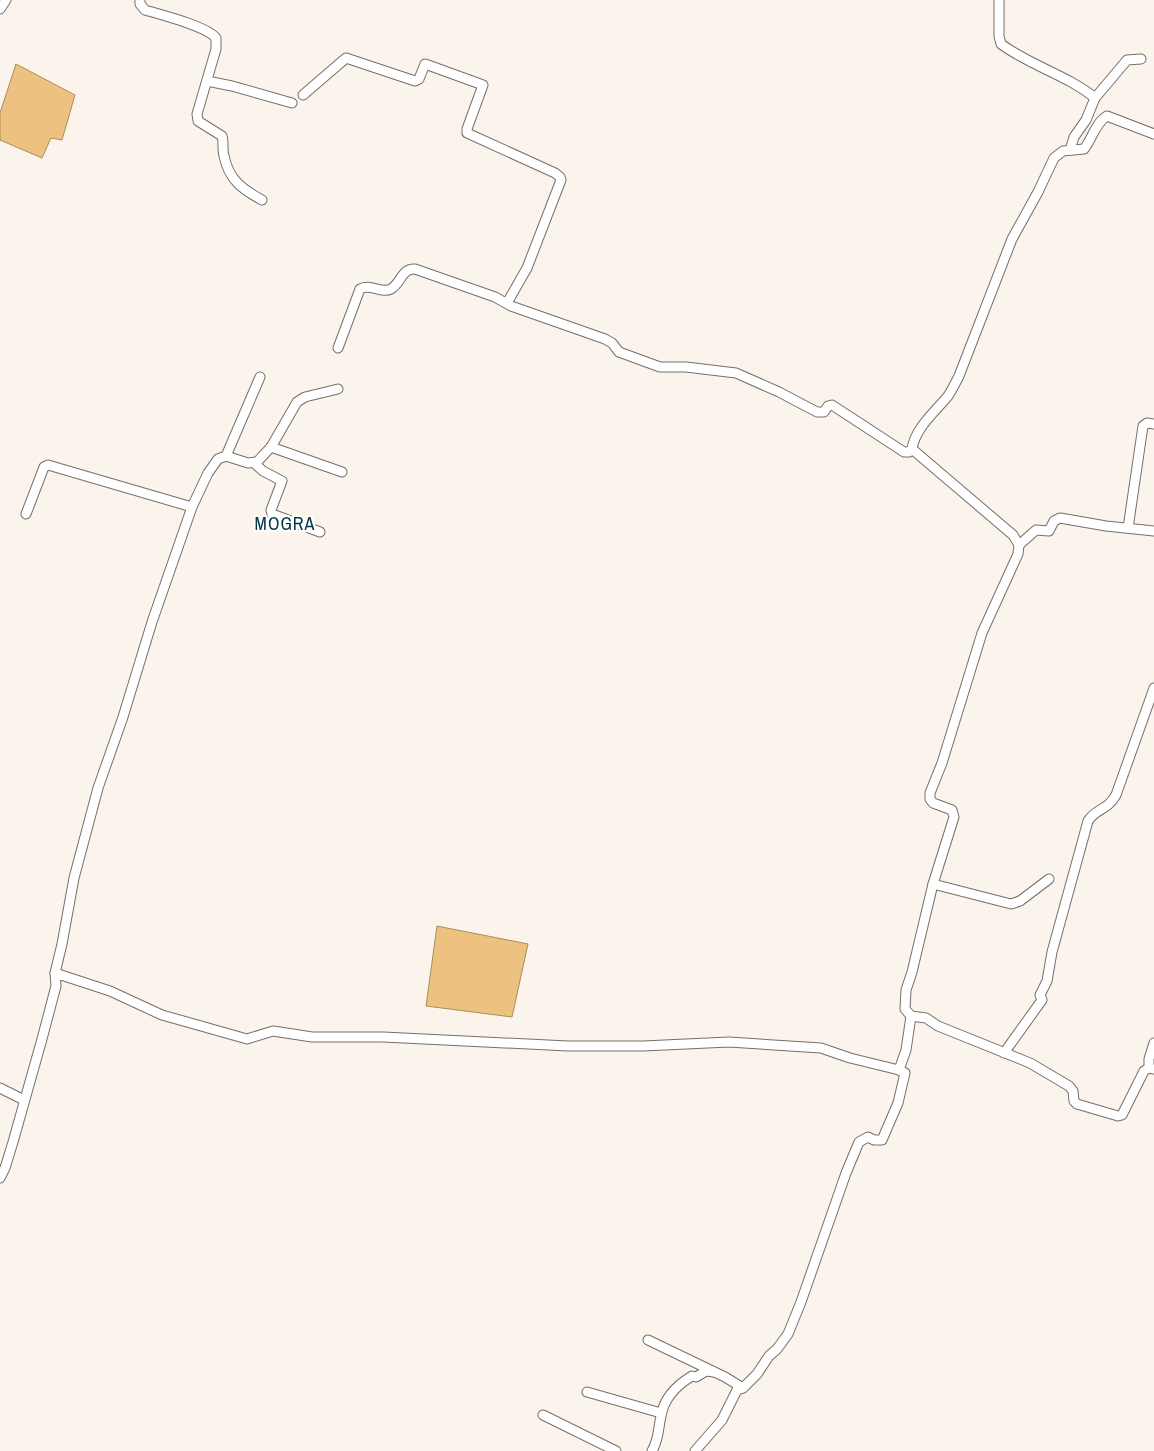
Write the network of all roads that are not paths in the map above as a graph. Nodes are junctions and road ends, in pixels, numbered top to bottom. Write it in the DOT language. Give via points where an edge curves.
graph roads {
  1 [pos="6,0"];
  2 [pos="140,0"];
  3 [pos="999,0"];
  4 [pos="0,9"];
  5 [pos="1140,59"];
  6 [pos="207,81"];
  7 [pos="303,95"];
  8 [pos="1095,98"];
  9 [pos="292,103"];
  10 [pos="1154,134"];
  11 [pos="1070,150"];
  12 [pos="262,200"];
  13 [pos="507,304"];
  14 [pos="338,348"];
  15 [pos="260,377"];
  16 [pos="338,389"];
  17 [pos="1154,424"];
  18 [pos="271,447"];
  19 [pos="912,449"];
  20 [pos="226,456"];
  21 [pos="254,463"];
  22 [pos="342,472"];
  23 [pos="192,506"];
  24 [pos="26,514"];
  25 [pos="1128,528"];
  26 [pos="1154,531"];
  27 [pos="320,532"];
  28 [pos="1019,545"];
  29 [pos="1154,688"];
  30 [pos="1049,879"];
  31 [pos="933,884"];
  32 [pos="55,973"];
  33 [pos="911,1016"];
  34 [pos="1154,1043"];
  35 [pos="1004,1053"];
  36 [pos="1151,1069"];
  37 [pos="899,1070"];
  38 [pos="0,1088"];
  39 [pos="24,1100"];
  40 [pos="0,1178"];
  41 [pos="648,1340"];
  42 [pos="714,1372"];
  43 [pos="743,1388"];
  44 [pos="587,1392"];
  45 [pos="661,1413"];
  46 [pos="543,1415"];
  47 [pos="616,1451"];
  48 [pos="652,1451"];
  49 [pos="695,1451"];
  1 -- 4 [label="street"];
  2 -- 6 [label="street" via="145,10 214,35 217,42"];
  3 -- 8 [label="street" via="1001,44"];
  5 -- 8 [label="street" via="1127,60"];
  6 -- 9 [label="street"];
  6 -- 12 [label="street" via="197,114 198,121 222,136 224,158 239,187"];
  7 -- 13 [label="street" via="346,58 415,80 419,79 425,64 483,85 467,133 555,173 561,180 527,268"];
  8 -- 11 [label="street"];
  10 -- 11 [label="street" via="1107,116 1084,148"];
  11 -- 19 [label="street" via="1054,158 1017,228 959,376 949,395 919,431"];
  13 -- 14 [label="street" via="411,269 391,288 366,286 357,291"];
  13 -- 19 [label="street" via="605,339 619,352 660,367 686,366 736,373 817,412 824,412 832,405 904,452"];
  15 -- 20 [label="street"];
  16 -- 18 [label="street" via="297,402"];
  17 -- 25 [label="street" via="1144,426"];
  18 -- 21 [label="street"];
  18 -- 22 [label="street"];
  19 -- 28 [label="street" via="1013,535"];
  20 -- 21 [label="street"];
  20 -- 23 [label="street" via="214,464"];
  21 -- 27 [label="street" via="282,481 272,514"];
  23 -- 24 [label="street" via="48,465 44,467"];
  23 -- 32 [label="street" via="98,788 74,878"];
  25 -- 26 [label="street"];
  25 -- 28 [label="street" via="1060,518 1054,521 1049,531 1036,530"];
  28 -- 31 [label="street" via="1018,554 982,633 930,793 933,803 952,810 954,817"];
  29 -- 35 [label="street" via="1116,795 1108,807 1088,821 1040,995 1042,1000"];
  30 -- 31 [label="street" via="1011,904"];
  31 -- 33 [label="street" via="906,990 905,1009"];
  32 -- 37 [label="street" via="110,991 162,1015 247,1039 273,1031 312,1036 568,1046 729,1042 821,1048"];
  32 -- 39 [label="street" via="56,986"];
  33 -- 35 [label="street" via="926,1018"];
  33 -- 37 [label="street"];
  34 -- 36 [label="street" via="1149,1059"];
  35 -- 36 [label="street" via="1030,1063 1069,1086 1076,1104 1118,1116 1144,1070"];
  37 -- 43 [label="street" via="905,1073 903,1084 887,1130 882,1140 868,1137 860,1142 788,1334"];
  38 -- 39 [label="street"];
  39 -- 40 [label="street"];
  41 -- 42 [label="street"];
  42 -- 43 [label="street"];
  42 -- 45 [label="street" via="687,1379 672,1392"];
  43 -- 49 [label="street" via="737,1390 722,1420"];
  44 -- 45 [label="street"];
  45 -- 48 [label="street" via="659,1435"];
  46 -- 47 [label="street"];
}
